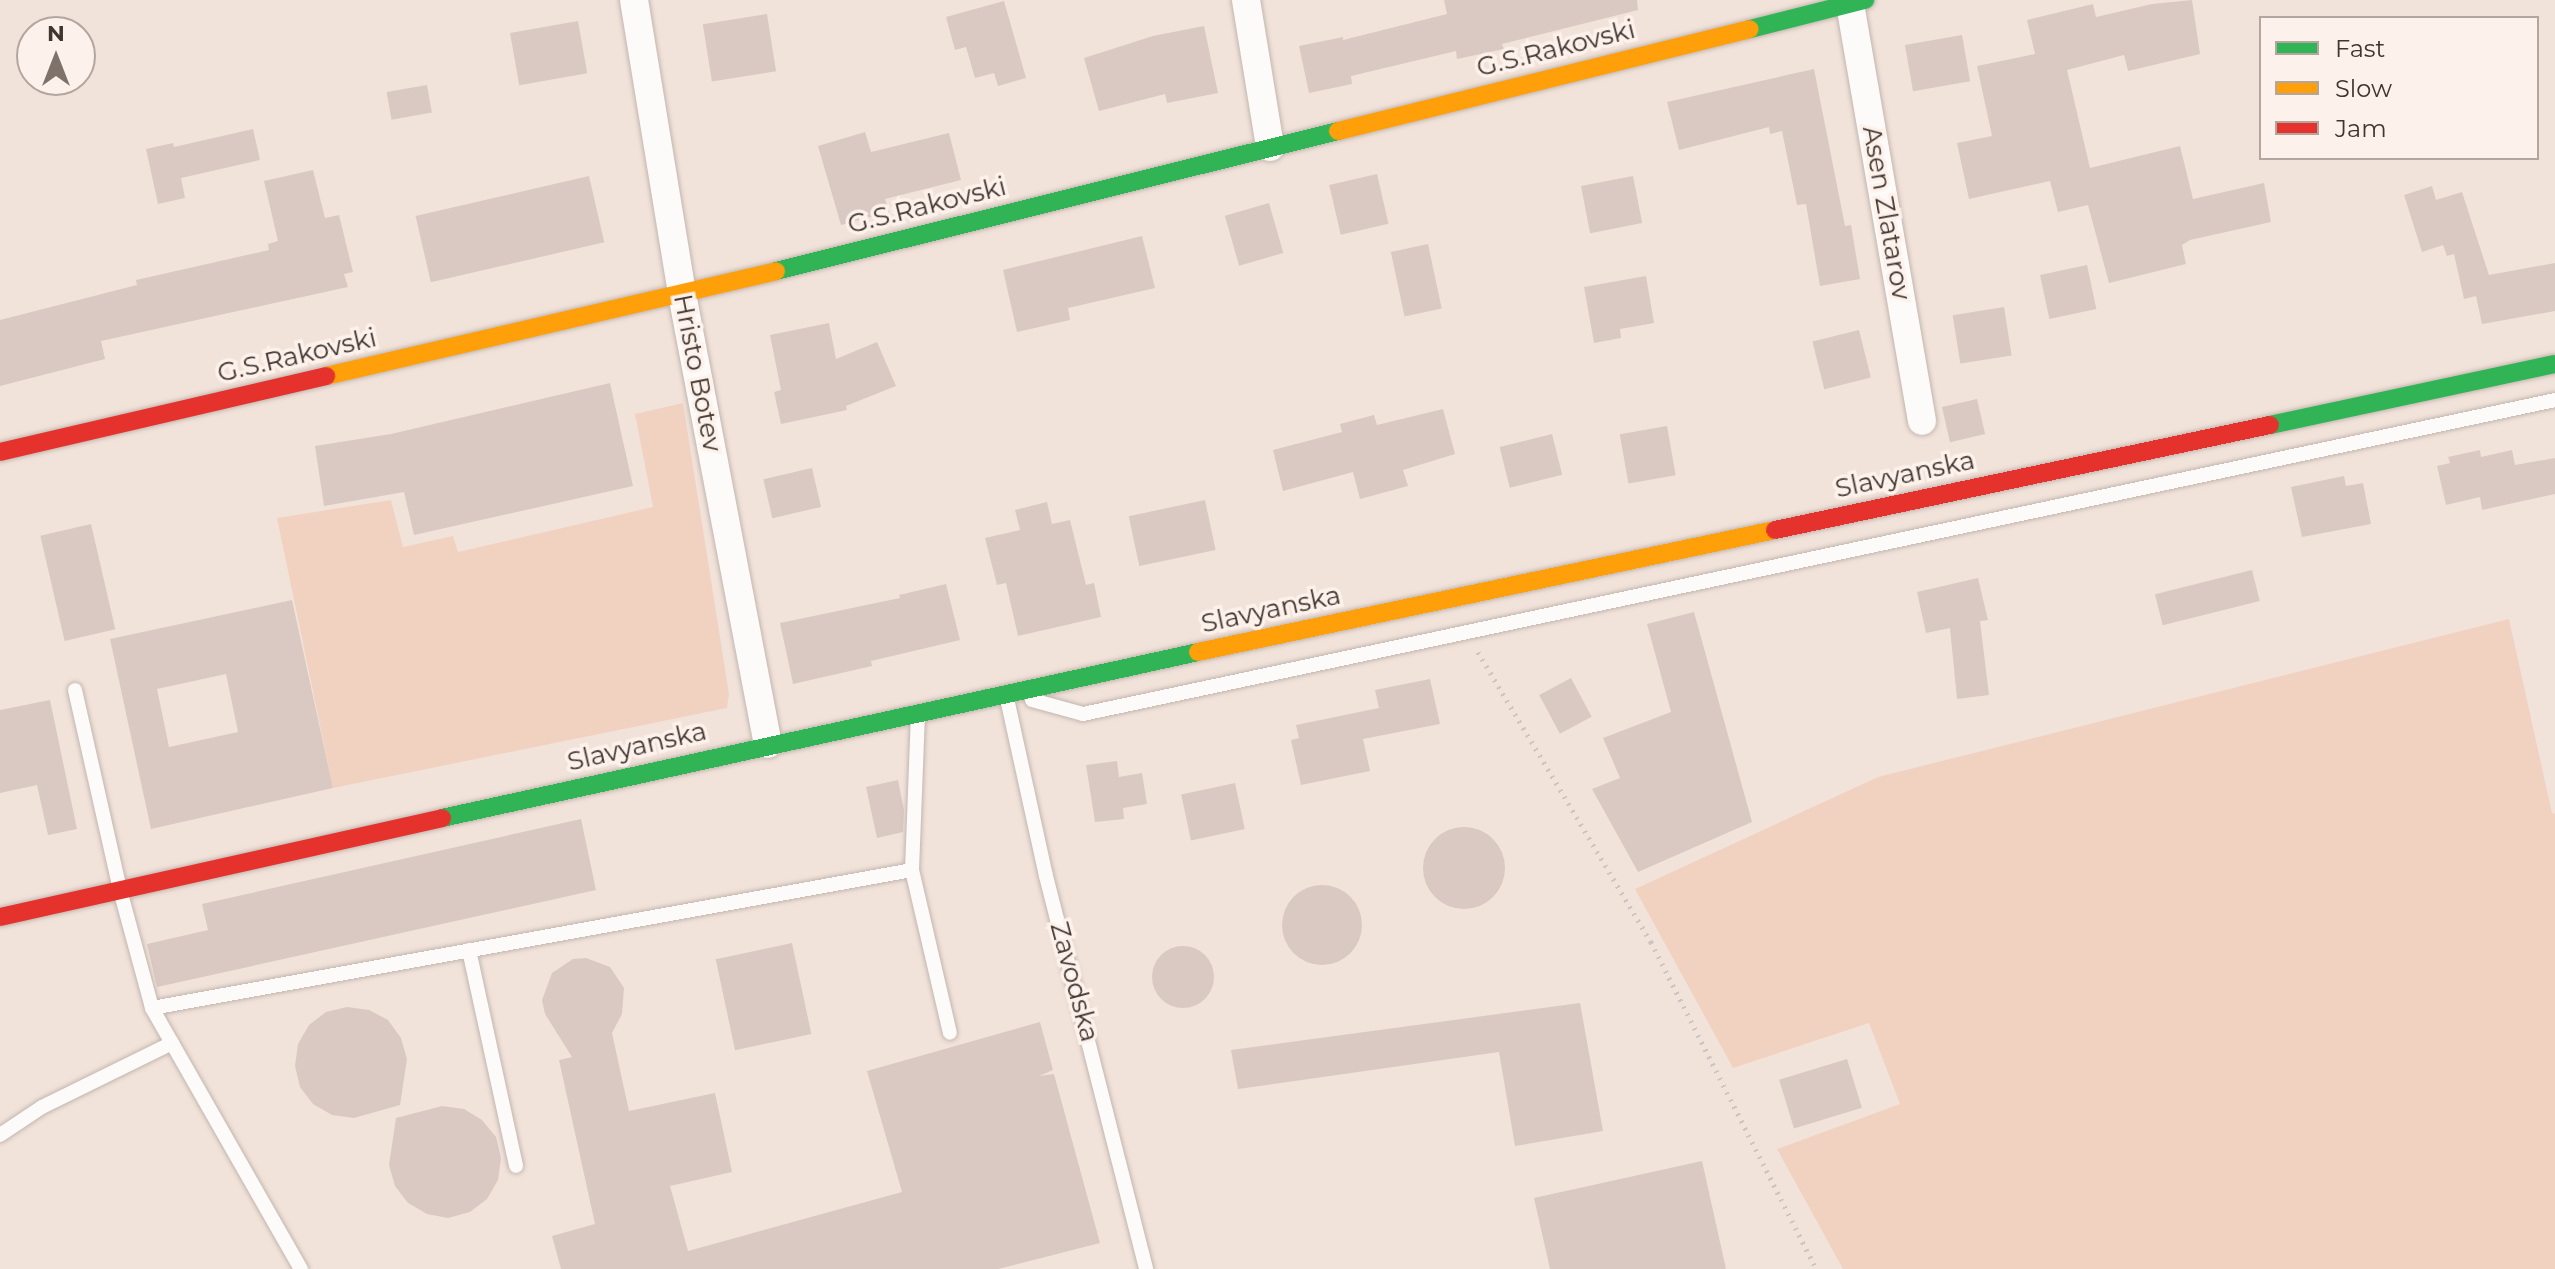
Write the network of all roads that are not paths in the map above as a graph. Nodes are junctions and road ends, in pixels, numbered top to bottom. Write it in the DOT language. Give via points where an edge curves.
graph roads {
  1 [pos="634,0"];
  2 [pos="1246,0"];
  3 [pos="1855,1"];
  4 [pos="1270,147"];
  5 [pos="682,294"];
  6 [pos="2555,364"];
  7 [pos="2555,400"];
  8 [pos="1922,421"];
  9 [pos="0,452"];
  10 [pos="75,690"];
  11 [pos="1006,693"];
  12 [pos="919,712"];
  13 [pos="768,744"];
  14 [pos="912,870"];
  15 [pos="120,890"];
  16 [pos="0,917"];
  17 [pos="469,950"];
  18 [pos="152,1008"];
  19 [pos="950,1033"];
  20 [pos="172,1043"];
  21 [pos="0,1135"];
  22 [pos="516,1166"];
  23 [pos="301,1269"];
  24 [pos="1146,1269"];
  1 -- 5 [label="street, Hristo Botev"];
  2 -- 4 [label="street"];
  3 -- 4 [label="street, G.S.Rakovski"];
  3 -- 8 [label="street, Asen Zlatarov"];
  4 -- 5 [label="street, G.S.Rakovski"];
  5 -- 9 [label="street, G.S.Rakovski"];
  5 -- 13 [label="street, Hristo Botev"];
  6 -- 11 [label="street, Slavyanska"];
  7 -- 11 [label="lane" via="1083,714"];
  10 -- 15 [label="lane"];
  11 -- 12 [label="street, Slavyanska"];
  11 -- 24 [label="lane, Zavodska" via="1046,876"];
  12 -- 13 [label="street, Slavyanska"];
  12 -- 14 [label="lane"];
  13 -- 15 [label="street, Slavyanska"];
  14 -- 17 [label="lane"];
  14 -- 19 [label="lane"];
  15 -- 16 [label="street, Slavyanska"];
  15 -- 18 [label="lane"];
  17 -- 18 [label="lane"];
  17 -- 22 [label="lane"];
  18 -- 20 [label="lane"];
  20 -- 21 [label="lane" via="42,1107"];
  20 -- 23 [label="lane"];
}
